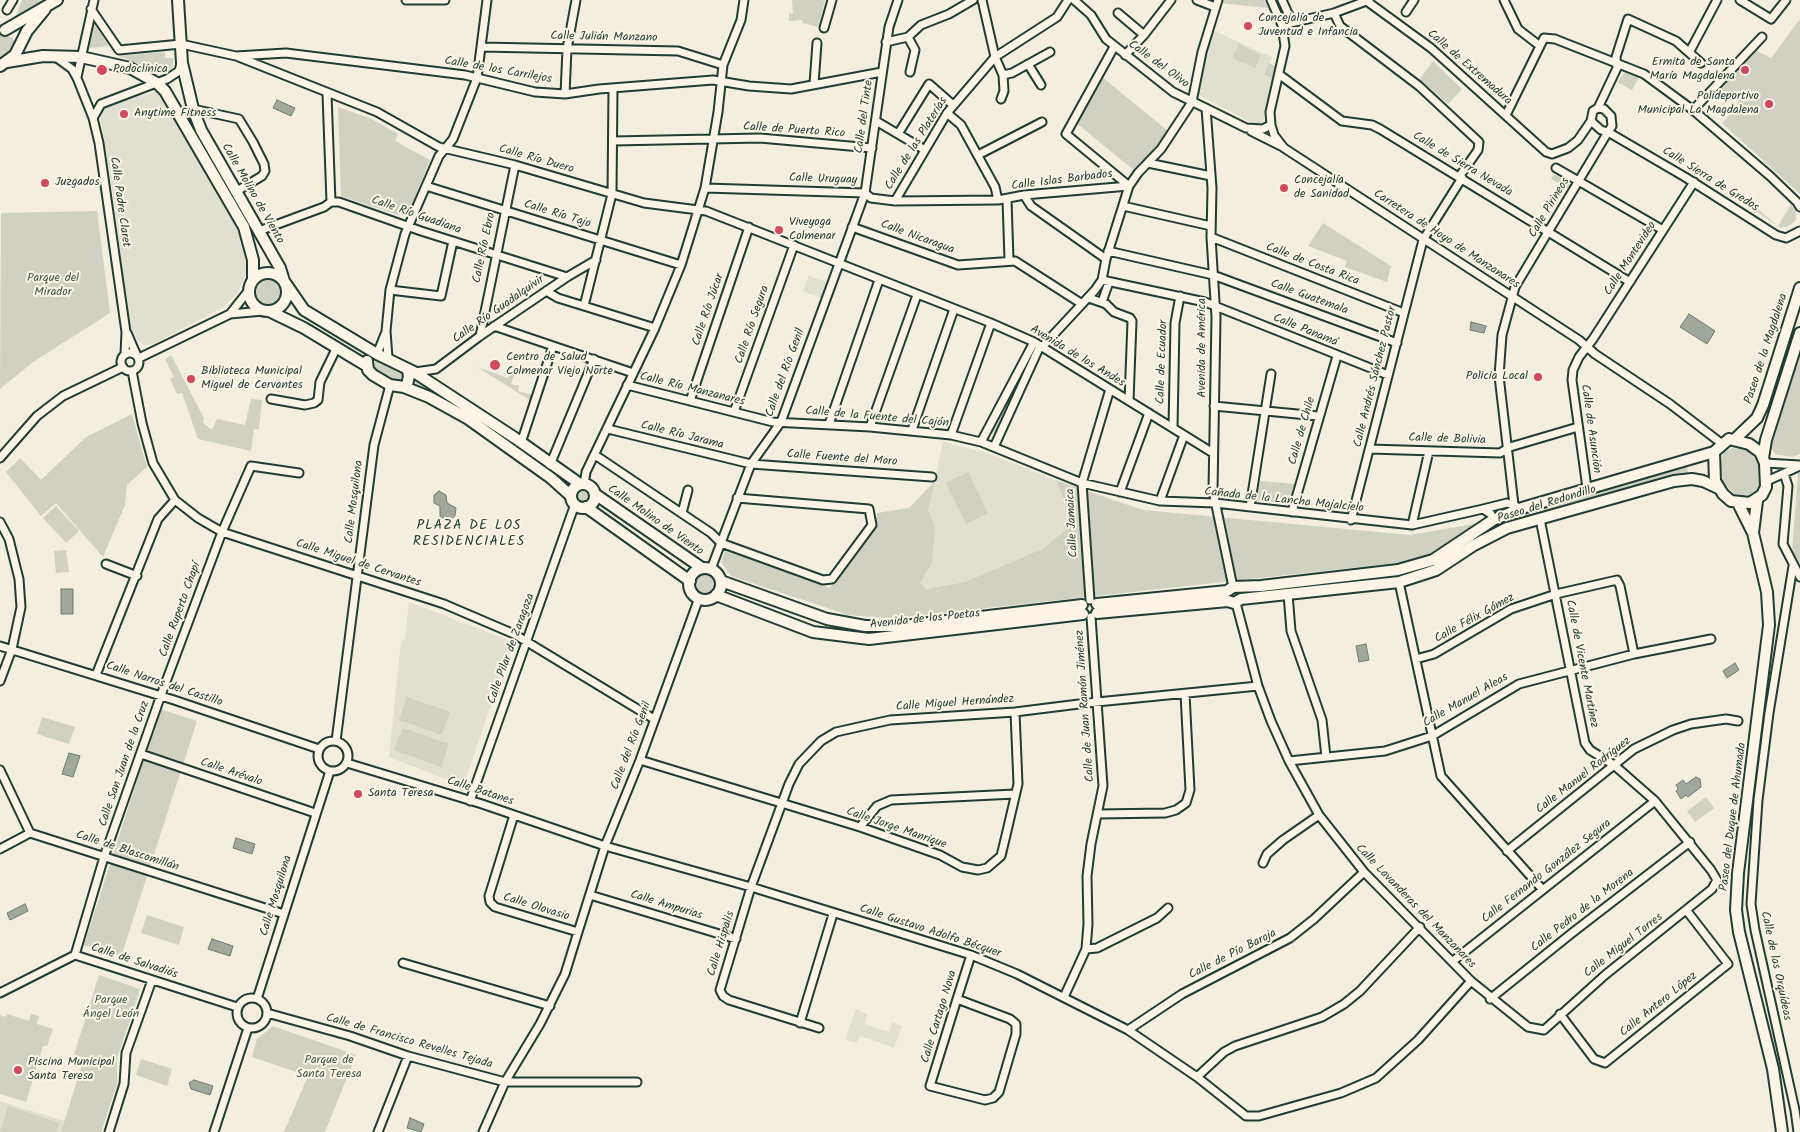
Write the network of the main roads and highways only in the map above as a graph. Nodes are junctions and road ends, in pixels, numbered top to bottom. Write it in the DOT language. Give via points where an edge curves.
graph roads {
  1 [pos="57,0"];
  2 [pos="177,0"];
  3 [pos="44,9"];
  4 [pos="3,30"];
  5 [pos="20,45"];
  6 [pos="4,64"];
  7 [pos="284,281"];
  8 [pos="251,285"];
  9 [pos="1800,288"];
  10 [pos="267,311"];
  11 [pos="1800,333"];
  12 [pos="376,354"];
  13 [pos="367,366"];
  14 [pos="411,371"];
  15 [pos="404,386"];
  16 [pos="1735,439"];
  17 [pos="1714,452"];
  18 [pos="1764,460"];
  19 [pos="582,484"];
  20 [pos="1718,488"];
  21 [pos="595,494"];
  22 [pos="573,500"];
  23 [pos="1757,501"];
  24 [pos="1738,504"];
  25 [pos="586,507"];
  26 [pos="1753,533"];
  27 [pos="707,569"];
  28 [pos="690,581"];
  29 [pos="721,581"];
  30 [pos="716,595"];
  31 [pos="1234,595"];
  32 [pos="1090,609"];
  33 [pos="1782,1132"];
  1 -- 3 [label="main road"];
  2 -- 7 [label="main road, Calle Molino de Viento" via="182,63 193,109 201,130 280,268"];
  3 -- 4 [label="main road"];
  3 -- 5 [label="main road"];
  4 -- 5 [label="main road" via="13,32"];
  5 -- 6 [label="main road" via="15,55"];
  6 -- 8 [label="main road, Calle Molino de Viento" via="52,56 81,56 130,68 158,83 244,227 253,260"];
  7 -- 8 [label="main road" via="276,274 266,273"];
  7 -- 10 [label="main road" via="288,292 285,303"];
  7 -- 12 [label="main road, Calle Molino de Viento" via="304,310"];
  8 -- 10 [label="main road" via="251,301"];
  9 -- 16 [label="main road, Paseo de la Magdalena" via="1763,405 1757,418"];
  10 -- 13 [label="main road"];
  11 -- 18 [label="main road" via="1766,440"];
  12 -- 13 [label="main road" via="369,357"];
  12 -- 14 [label="main road, Calle Molino de Viento"];
  13 -- 15 [label="main road" via="373,375 390,385"];
  14 -- 15 [label="main road"];
  14 -- 19 [label="main road"];
  15 -- 22 [label="main road" via="466,418 551,478"];
  16 -- 17 [label="main road" via="1721,443"];
  16 -- 18 [label="main road" via="1749,444"];
  17 -- 20 [label="main road"];
  17 -- 31 [label="main road, Paseo del Redondillo" via="1518,506 1433,560 1398,570"];
  18 -- 23 [label="main road" via="1767,481"];
  19 -- 21 [label="main road" via="591,487"];
  19 -- 22 [label="main road" via="572,490"];
  20 -- 24 [label="main road"];
  20 -- 31 [label="main road, Paseo del Redondillo" via="1692,479 1674,481 1507,528 1436,570 1400,582 1288,594"];
  21 -- 25 [label="main road" via="592,503"];
  21 -- 27 [label="main road, Calle Molino de Viento"];
  22 -- 25 [label="main road"];
  23 -- 24 [label="main road"];
  23 -- 26 [label="main road, Paseo del Duque de Ahumada"];
  24 -- 26 [label="main road, Paseo del Duque de Ahumada"];
  25 -- 28 [label="main road"];
  26 -- 33 [label="main road, Paseo del Duque de Ahumada" via="1767,592 1769,625 1736,910 1773,1069"];
  27 -- 28 [label="main road" via="693,574"];
  27 -- 29 [label="main road" via="718,574"];
  28 -- 30 [label="main road" via="690,589 699,598 708,599"];
  29 -- 30 [label="main road"];
  29 -- 32 [label="main road, Avenida de los Poetas" via="827,619 866,626 904,626"];
  30 -- 32 [label="main road, Avenida de los Poetas" via="813,632 869,639"];
  31 -- 32 [label="main road, Avenida de los Poetas"];
}
